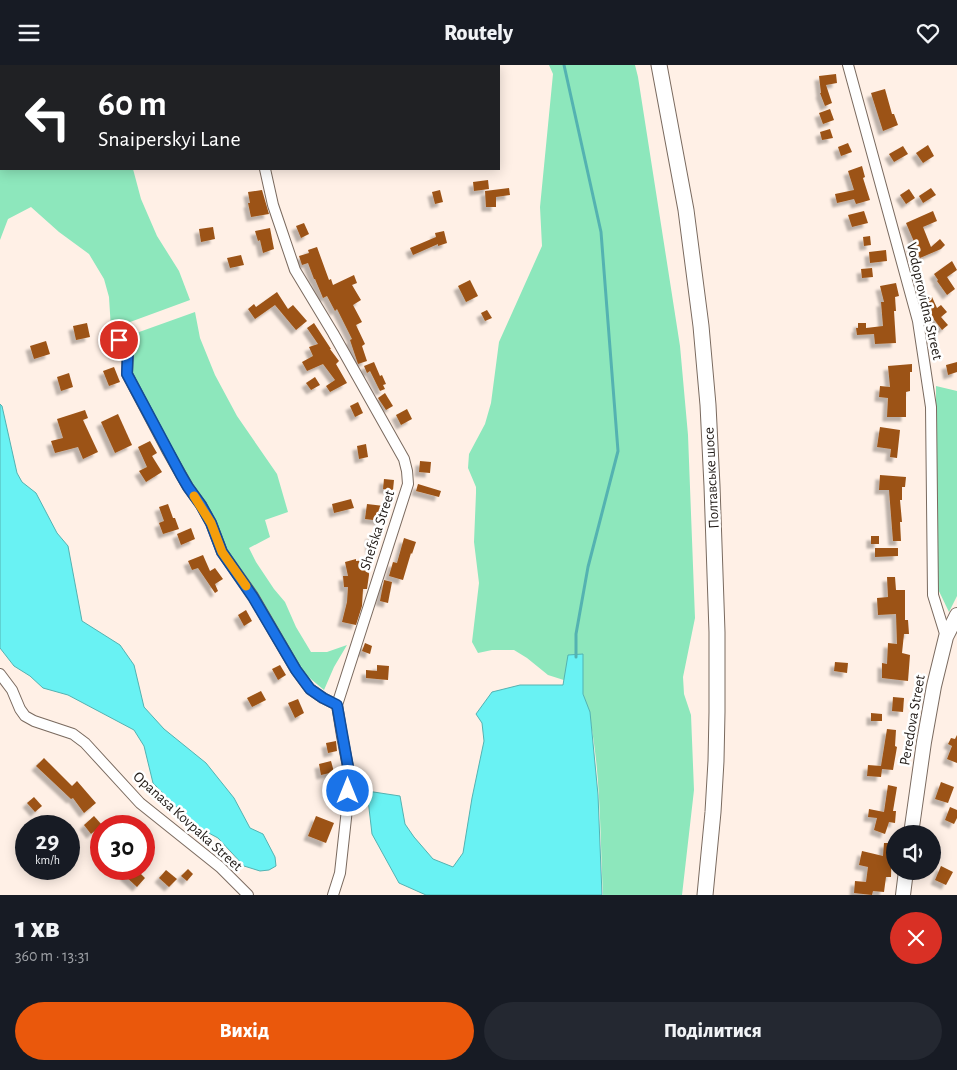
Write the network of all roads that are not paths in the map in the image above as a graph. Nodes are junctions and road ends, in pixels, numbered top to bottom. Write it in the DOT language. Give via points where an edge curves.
graph roads {
  1 [pos="659,65"];
  2 [pos="848,65"];
  3 [pos="265,170"];
  4 [pos="119,340"];
  5 [pos="957,615"];
  6 [pos="946,637"];
  7 [pos="0,674"];
  8 [pos="337,705"];
  9 [pos="912,825"];
  10 [pos="905,880"];
  11 [pos="248,895"];
  12 [pos="333,895"];
  13 [pos="705,895"];
  14 [pos="903,895"];
  1 -- 13 [label="main road, Полтавське шосе" via="686,210 708,405 717,712"];
  2 -- 6 [label="street, Vodoprovidna Street" via="918,321 931,407 933,595"];
  3 -- 8 [label="street, Shefska Street" via="273,205 295,270 404,459 407,471 408,484"];
  4 -- 8 [label="street" via="128,349 127,374 175,465 211,523 222,552 310,689"];
  5 -- 6 [label="street, Peredova Street"];
  6 -- 9 [label="street, Peredova Street" via="928,714"];
  7 -- 11 [label="street, Opanasa Kovpaka Street" via="26,716 73,734 85,743 140,803 220,867"];
  8 -- 12 [label="street, Shefska Street" via="349,772 340,873"];
  10 -- 14 [label="street"];
}
